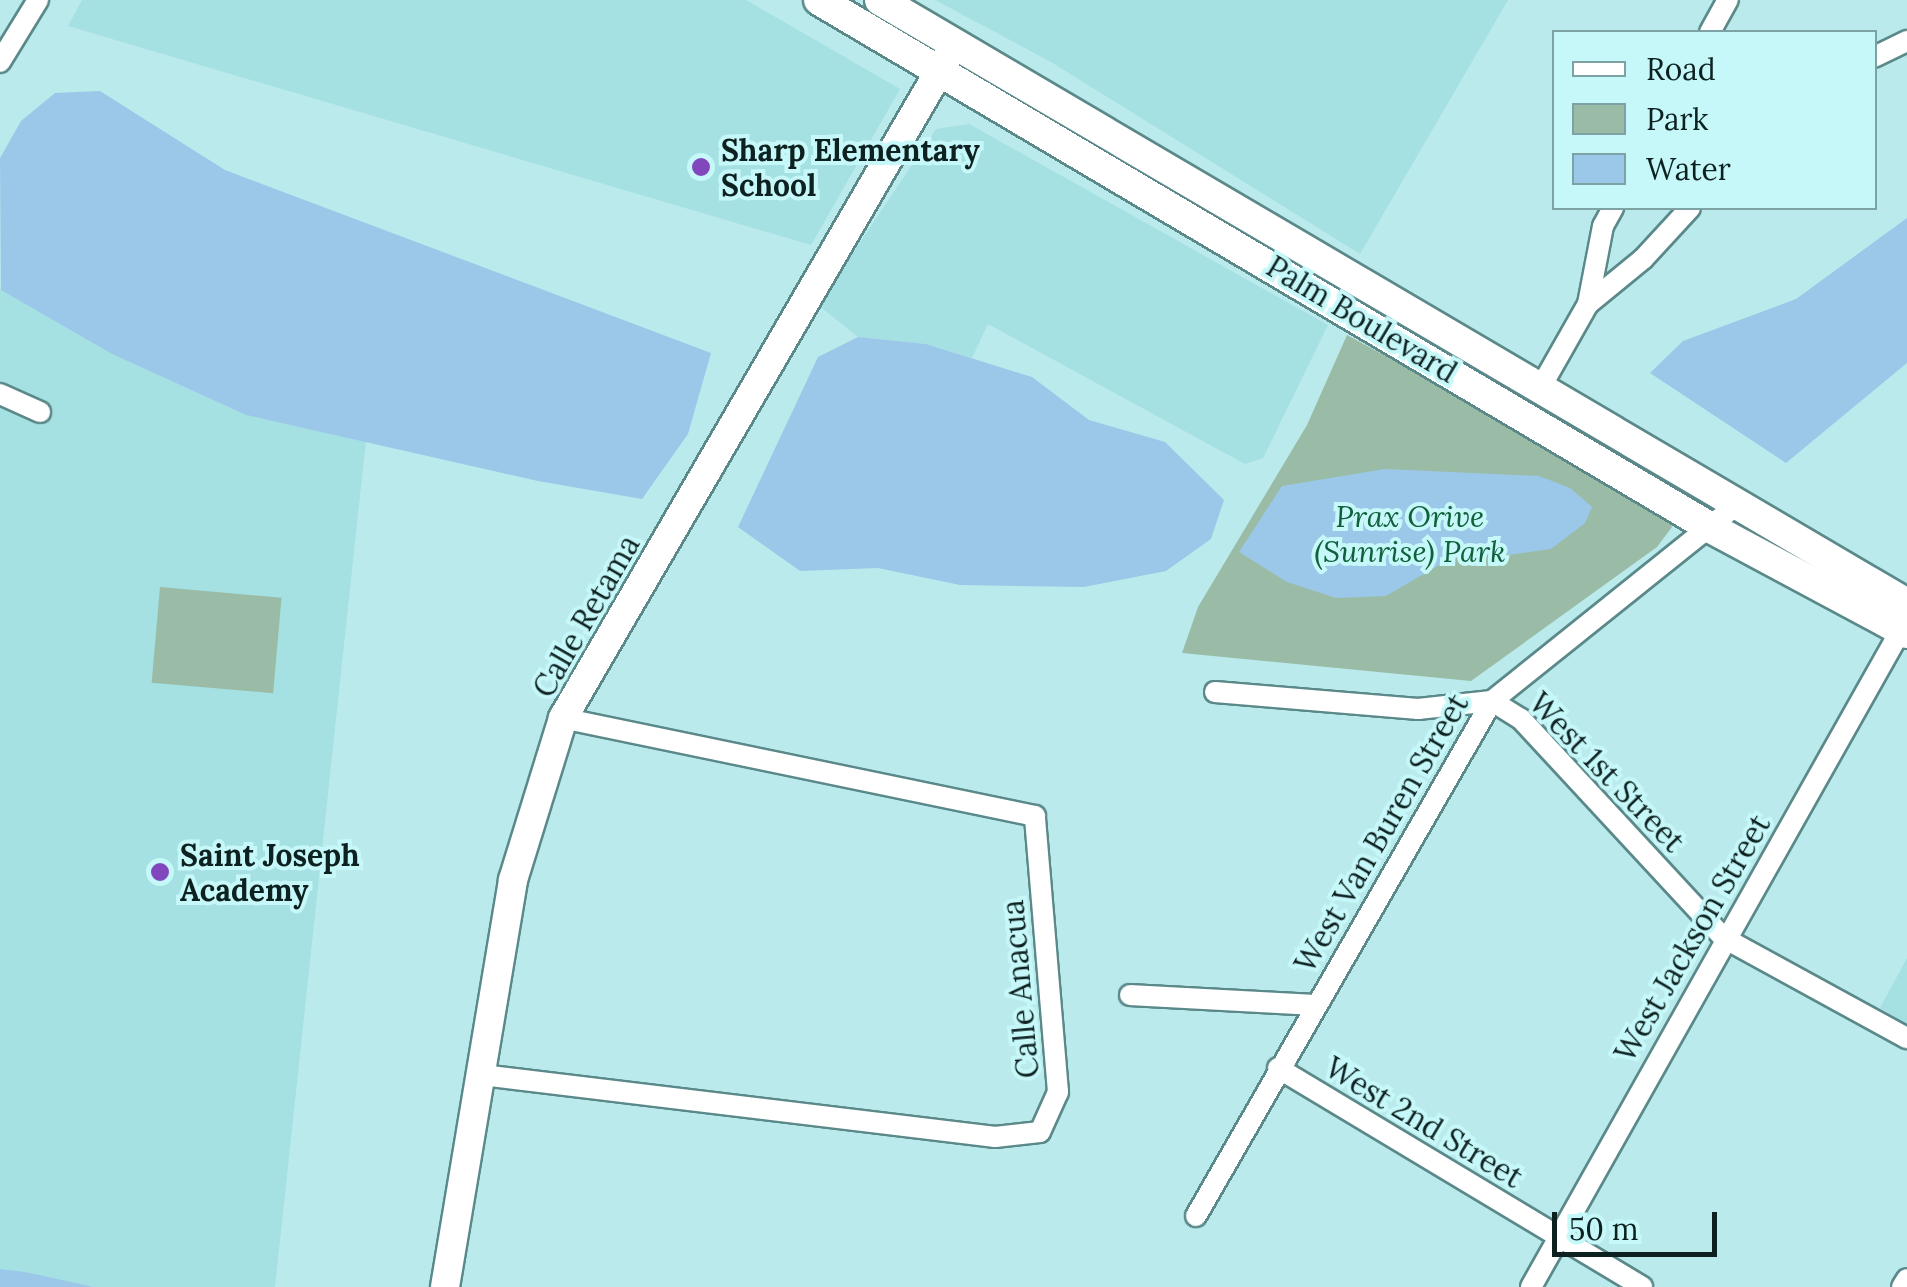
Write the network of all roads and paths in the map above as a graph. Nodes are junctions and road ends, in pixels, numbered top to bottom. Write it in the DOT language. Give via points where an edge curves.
graph roads {
  1 [pos="38,0"];
  2 [pos="820,0"];
  3 [pos="880,0"];
  4 [pos="1728,0"];
  5 [pos="1711,30"];
  6 [pos="1907,41"];
  7 [pos="949,55"];
  8 [pos="1877,56"];
  9 [pos="0,62"];
  10 [pos="1612,210"];
  11 [pos="1688,210"];
  12 [pos="1588,304"];
  13 [pos="1538,392"];
  14 [pos="0,394"];
  15 [pos="40,412"];
  16 [pos="1738,505"];
  17 [pos="1711,528"];
  18 [pos="1906,622"];
  19 [pos="1215,692"];
  20 [pos="1492,701"];
  21 [pos="563,718"];
  22 [pos="1724,938"];
  23 [pos="1130,995"];
  24 [pos="1315,1005"];
  25 [pos="1907,1038"];
  26 [pos="1278,1068"];
  27 [pos="482,1075"];
  28 [pos="1196,1216"];
  29 [pos="1558,1239"];
  30 [pos="1907,1279"];
  31 [pos="445,1287"];
  32 [pos="1531,1287"];
  33 [pos="1642,1287"];
  34 [pos="1902,1287"];
  1 -- 9 [label="street"];
  2 -- 7 [label="main road, Palm Boulevard"];
  3 -- 7 [label="main road, Palm Boulevard"];
  4 -- 5 [label="street"];
  6 -- 8 [label="street"];
  7 -- 13 [label="main road, Palm Boulevard"];
  7 -- 17 [label="main road, Palm Boulevard"];
  7 -- 21 [label="street, Calle Retama"];
  10 -- 12 [label="street"];
  11 -- 12 [label="street"];
  12 -- 13 [label="street"];
  13 -- 16 [label="main road, Palm Boulevard"];
  14 -- 15 [label="street"];
  16 -- 17 [label="street, West Van Buren Street"];
  16 -- 18 [label="main road, Palm Boulevard"];
  17 -- 18 [label="main road, Palm Boulevard"];
  17 -- 20 [label="street, West Van Buren Street"];
  18 -- 22 [label="street, West Jackson Street"];
  19 -- 20 [label="street, West 1st Street" via="1418,709"];
  20 -- 22 [label="street, West 1st Street" via="1521,719"];
  20 -- 24 [label="street, West Van Buren Street"];
  21 -- 27 [label="street, Calle Retama" via="513,880"];
  21 -- 27 [label="street, Calle Anacua" via="1035,816 1058,1092 1040,1132 995,1137"];
  22 -- 25 [label="street, West 1st Street"];
  22 -- 29 [label="street, West Jackson Street"];
  23 -- 24 [label="street"];
  24 -- 26 [label="street, West Van Buren Street"];
  26 -- 28 [label="street, West Van Buren Street"];
  26 -- 29 [label="street, West 2nd Street"];
  27 -- 31 [label="street, Calle Retama"];
  29 -- 32 [label="street, West Jackson Street"];
  29 -- 33 [label="street, West 2nd Street"];
  30 -- 34 [label="street"];
}
